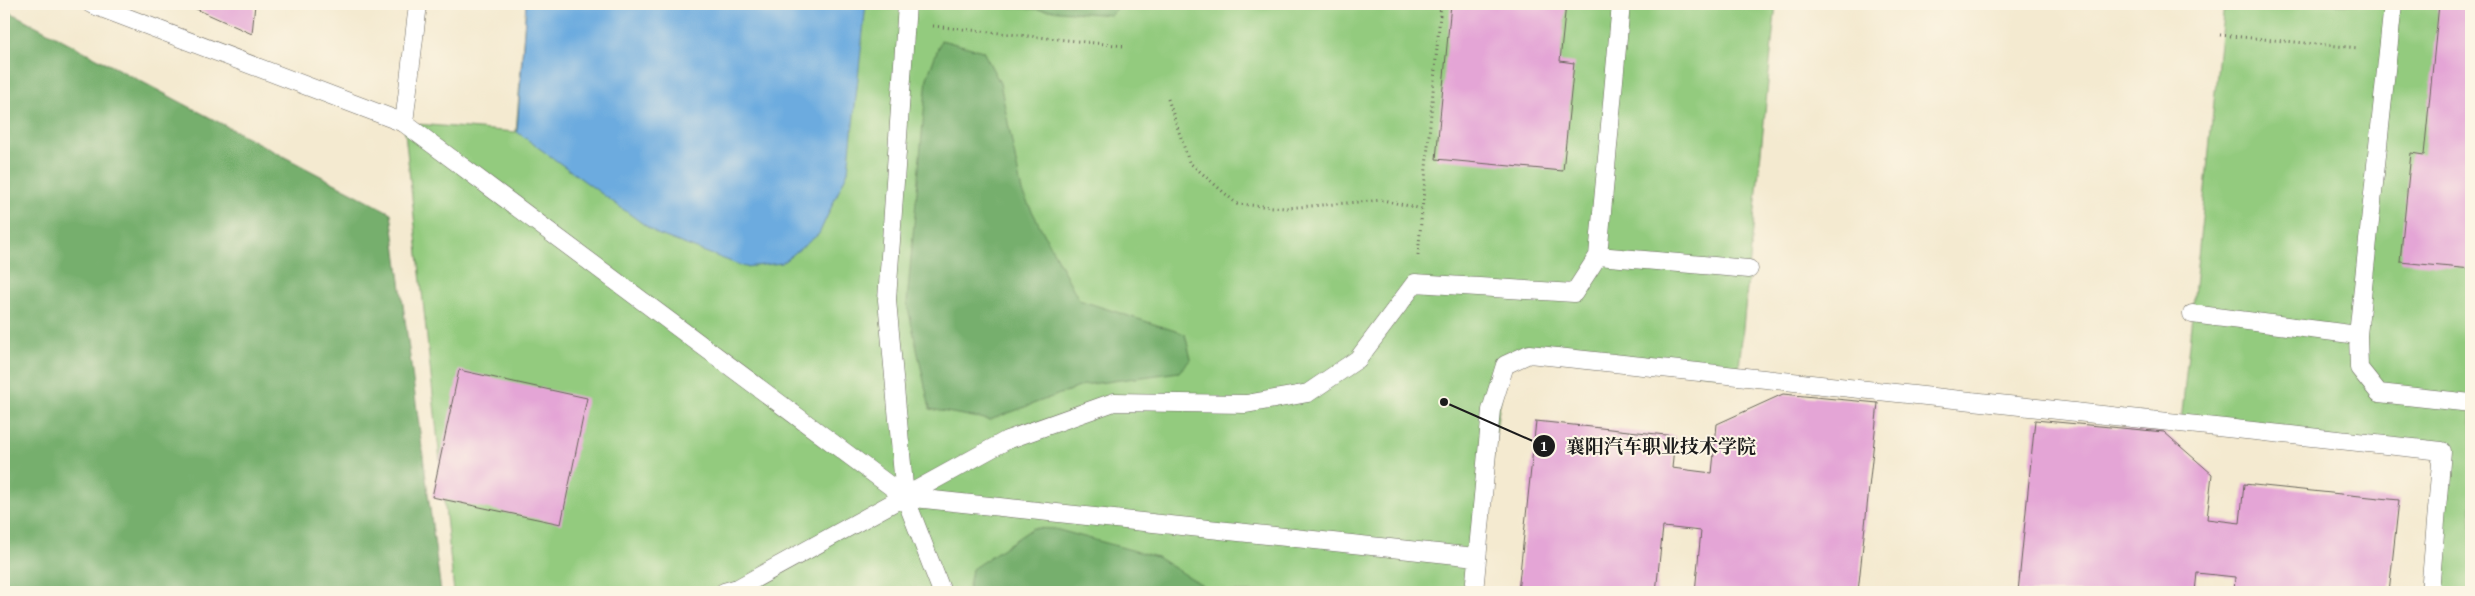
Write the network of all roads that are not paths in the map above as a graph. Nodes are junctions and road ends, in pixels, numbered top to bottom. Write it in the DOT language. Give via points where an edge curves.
graph roads {
  1 [pos="91,4"];
  2 [pos="418,4"];
  3 [pos="907,4"];
  4 [pos="1621,4"];
  5 [pos="2393,4"];
  6 [pos="404,122"];
  7 [pos="1598,256"];
  8 [pos="1749,269"];
  9 [pos="2192,314"];
  10 [pos="2358,335"];
  11 [pos="2471,403"];
  12 [pos="905,496"];
  13 [pos="1476,556"];
  14 [pos="724,592"];
  15 [pos="942,592"];
  16 [pos="1474,592"];
  17 [pos="2430,592"];
  1 -- 6 [label="lane"];
  2 -- 6 [label="lane"];
  3 -- 12 [label="lane" via="886,300"];
  4 -- 7 [label="lane"];
  5 -- 10 [label="lane"];
  6 -- 12 [label="lane"];
  7 -- 8 [label="lane"];
  7 -- 12 [label="lane" via="1574,293 1415,283 1358,359 1308,393 1246,404 1114,402 1007,440"];
  9 -- 10 [label="lane"];
  10 -- 11 [label="lane" via="2360,368 2379,393"];
  12 -- 13 [label="lane"];
  12 -- 14 [label="lane" via="738,588"];
  12 -- 15 [label="lane"];
  13 -- 16 [label="lane"];
  13 -- 17 [label="lane" via="1491,410 1505,365 1528,354 2442,451"];
}
